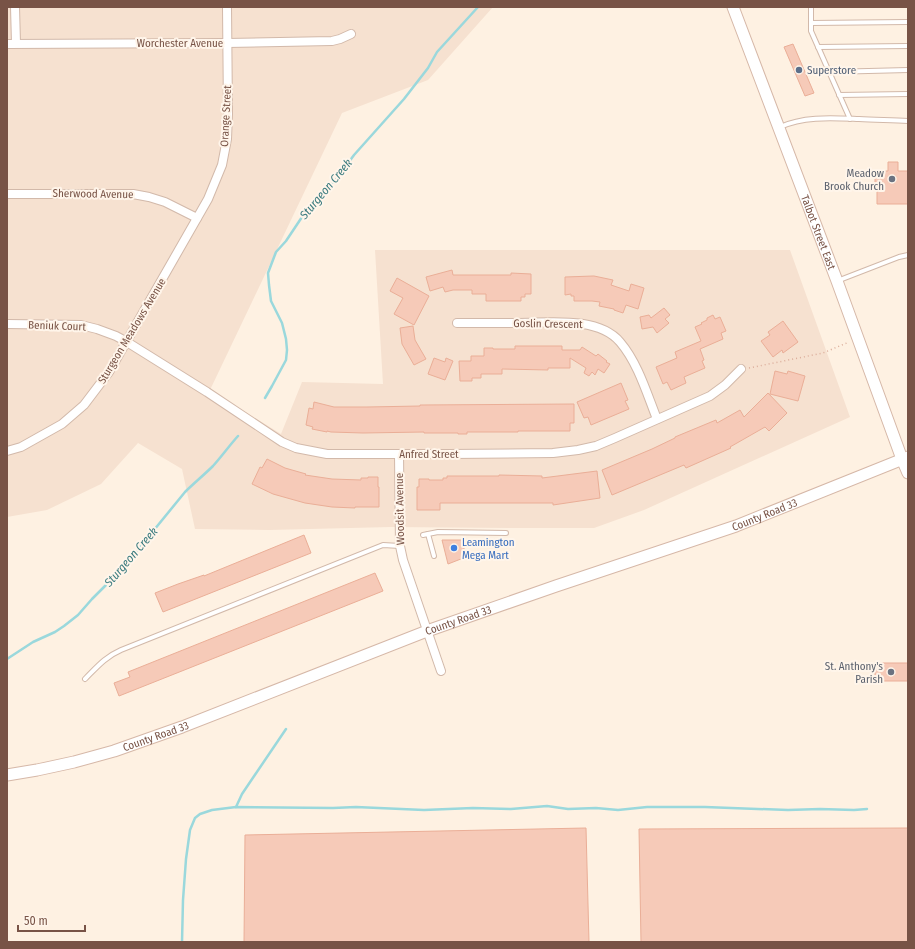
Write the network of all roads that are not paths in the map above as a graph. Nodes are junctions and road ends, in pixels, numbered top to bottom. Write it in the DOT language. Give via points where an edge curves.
graph roads {
  1 [pos="15,7"];
  2 [pos="227,7"];
  3 [pos="733,7"];
  4 [pos="811,7"];
  5 [pos="908,22"];
  6 [pos="811,23"];
  7 [pos="351,34"];
  8 [pos="11,43"];
  9 [pos="227,43"];
  10 [pos="818,46"];
  11 [pos="908,46"];
  12 [pos="908,70"];
  13 [pos="829,72"];
  14 [pos="908,94"];
  15 [pos="839,95"];
  16 [pos="850,119"];
  17 [pos="908,121"];
  18 [pos="779,128"];
  19 [pos="7,194"];
  20 [pos="197,218"];
  21 [pos="908,255"];
  22 [pos="837,281"];
  23 [pos="457,323"];
  24 [pos="7,324"];
  25 [pos="127,342"];
  26 [pos="740,369"];
  27 [pos="657,419"];
  28 [pos="7,451"];
  29 [pos="399,454"];
  30 [pos="905,458"];
  31 [pos="908,473"];
  32 [pos="506,533"];
  33 [pos="428,534"];
  34 [pos="423,535"];
  35 [pos="400,546"];
  36 [pos="434,556"];
  37 [pos="428,631"];
  38 [pos="441,670"];
  39 [pos="85,679"];
  40 [pos="7,775"];
  1 -- 8 [label="street"];
  2 -- 9 [label="street, Orange Street"];
  3 -- 18 [label="main road, Talbot Street East"];
  4 -- 6 [label="lane"];
  5 -- 6 [label="lane"];
  6 -- 10 [label="lane" via="811,31"];
  7 -- 9 [label="street, Worchester Avenue" via="332,41"];
  8 -- 9 [label="street, Worchester Avenue"];
  9 -- 20 [label="street, Orange Street" via="227,139 222,165 208,200"];
  10 -- 11 [label="lane"];
  10 -- 13 [label="lane"];
  12 -- 13 [label="lane"];
  13 -- 15 [label="lane"];
  14 -- 15 [label="lane"];
  15 -- 16 [label="lane"];
  16 -- 17 [label="lane"];
  16 -- 18 [label="lane" via="802,120"];
  18 -- 22 [label="main road, Talbot Street East"];
  19 -- 20 [label="street, Sherwood Avenue" via="133,194 165,202"];
  20 -- 25 [label="street, Sturgeon Meadows Avenue"];
  21 -- 22 [label="lane"];
  22 -- 30 [label="main road, Talbot Street East"];
  23 -- 27 [label="street, Goslin Crescent" via="566,323 603,330 615,337 628,353"];
  24 -- 25 [label="street, Beniuk Court" via="82,325"];
  25 -- 28 [label="street, Sturgeon Meadows Avenue" via="109,372 84,405 49,432 21,447"];
  25 -- 29 [label="street, Anfred Street" via="282,442 296,448 327,454"];
  26 -- 27 [label="street, Anfred Street" via="726,385 710,396"];
  27 -- 29 [label="street, Anfred Street" via="606,442 578,450 539,453"];
  29 -- 35 [label="street, Woodsit Avenue"];
  30 -- 31 [label="main road, Talbot Street East"];
  30 -- 37 [label="main road, County Road 33" via="736,526"];
  32 -- 33 [label="lane"];
  33 -- 34 [label="lane"];
  33 -- 36 [label="lane"];
  35 -- 37 [label="street, Woodsit Avenue"];
  35 -- 39 [label="lane" via="383,545 120,650 104,659"];
  37 -- 38 [label="street, Woodsit Avenue"];
  37 -- 40 [label="main road, County Road 33" via="114,751"];
}
